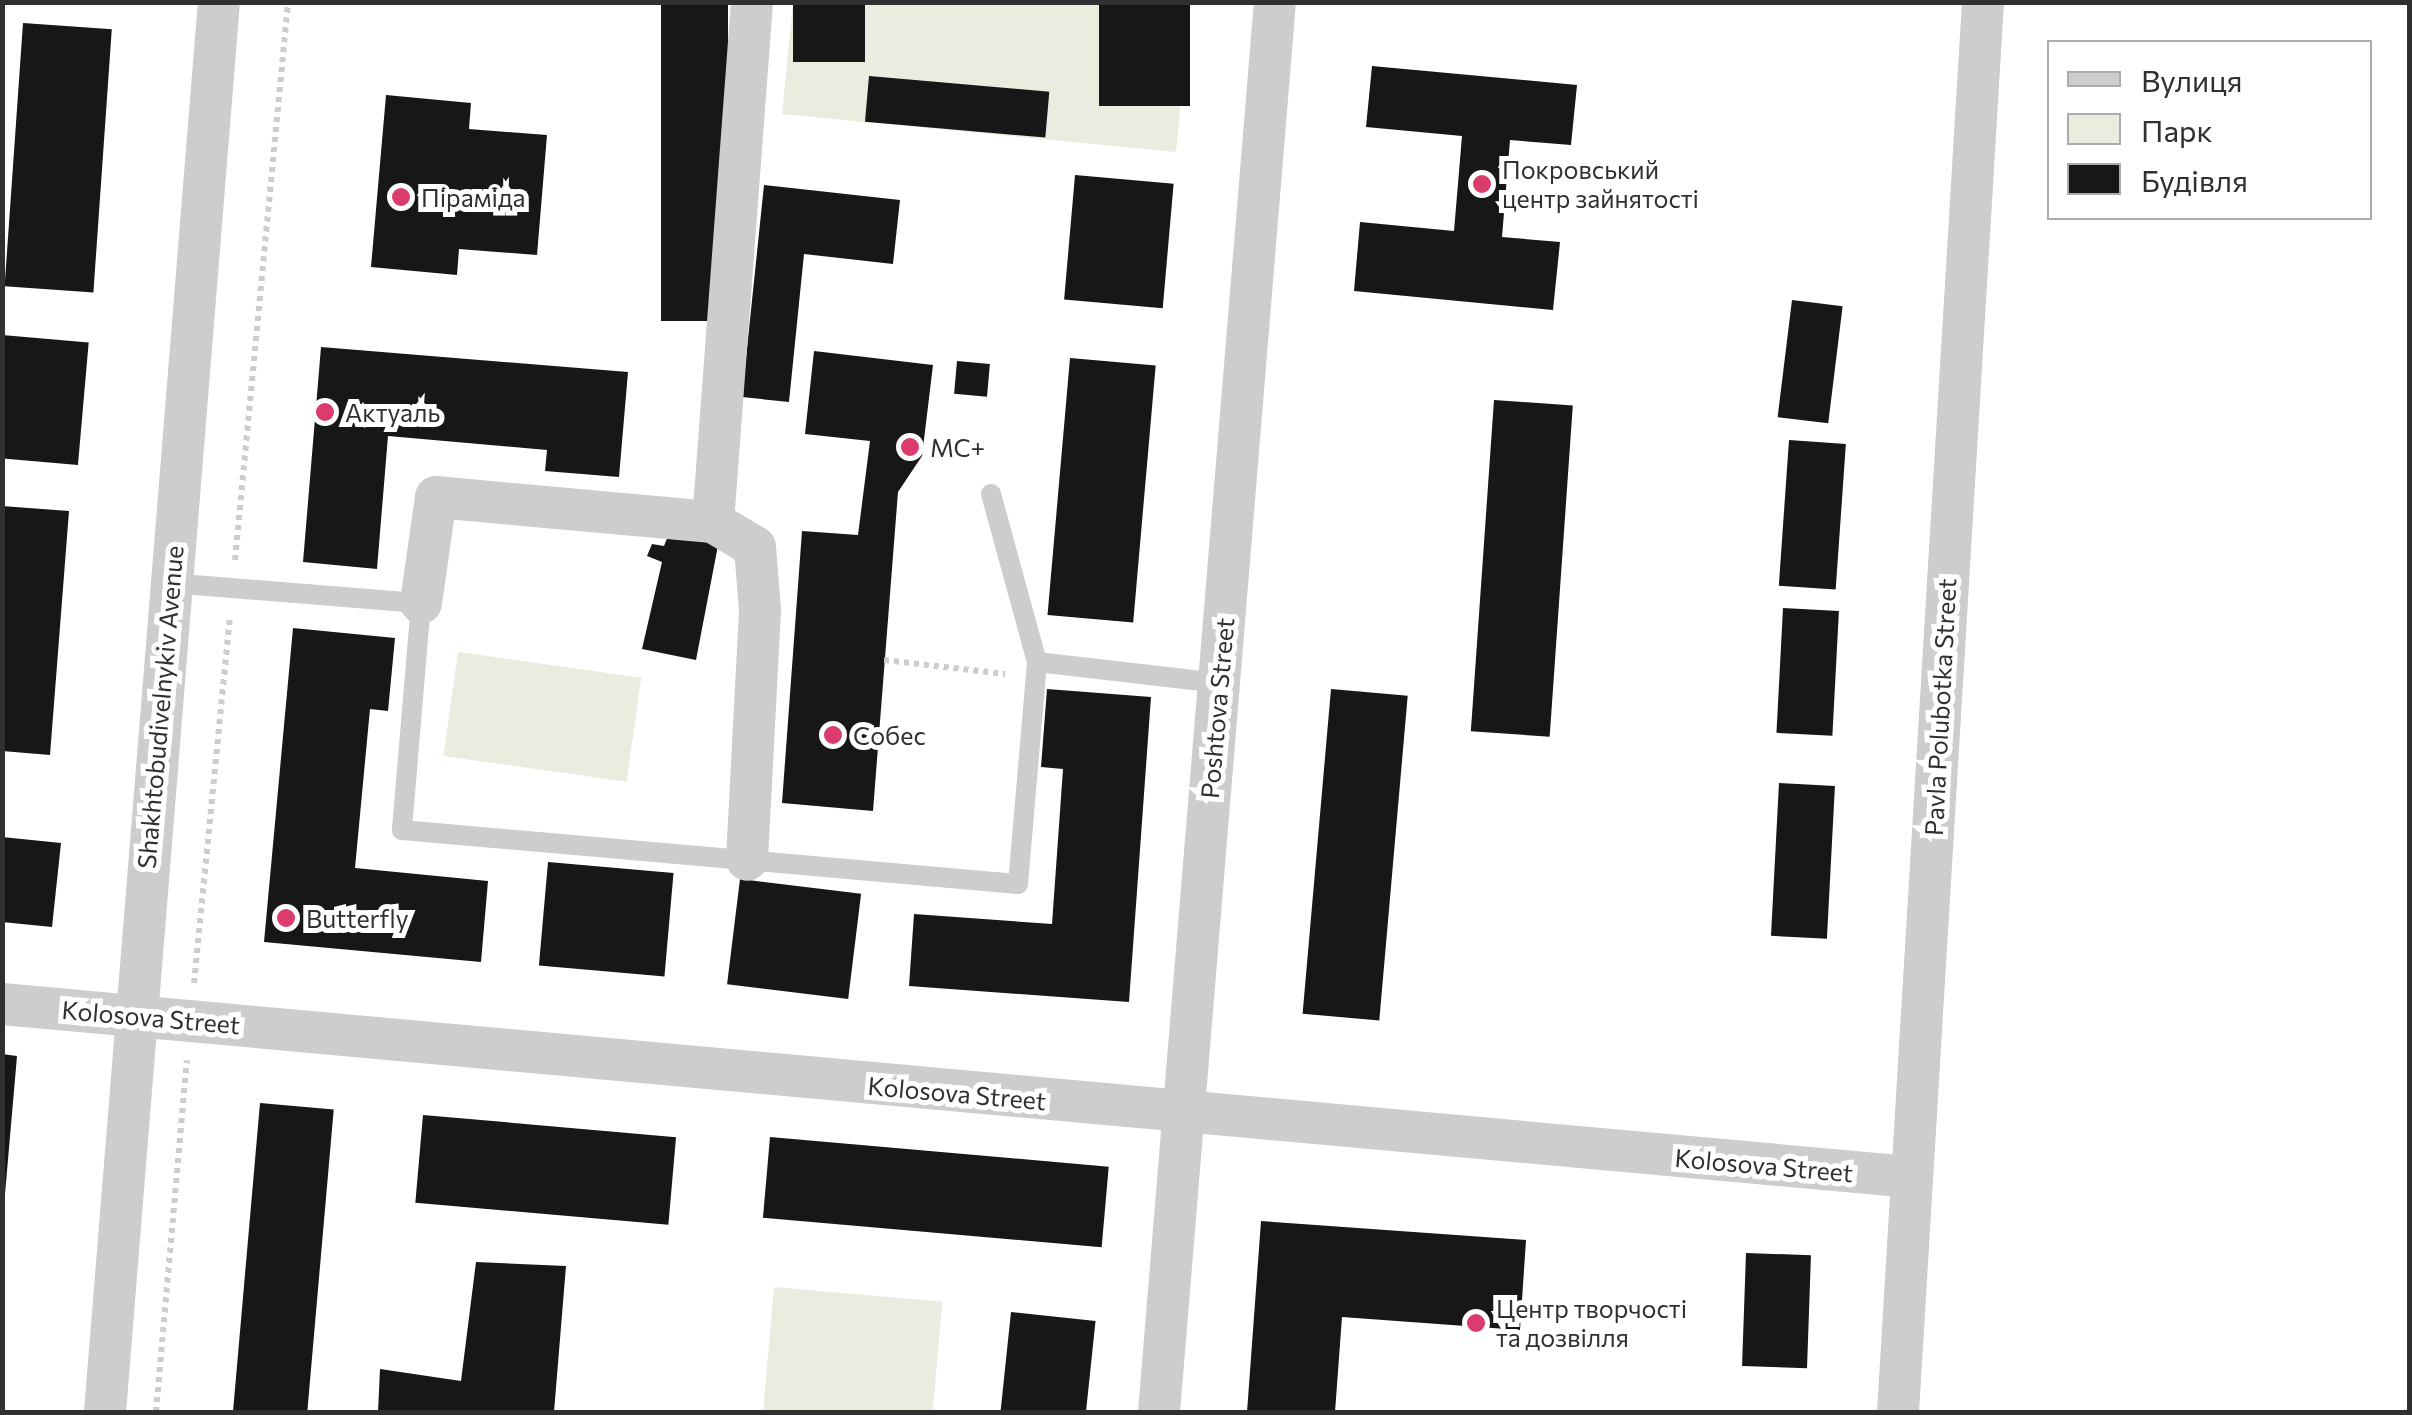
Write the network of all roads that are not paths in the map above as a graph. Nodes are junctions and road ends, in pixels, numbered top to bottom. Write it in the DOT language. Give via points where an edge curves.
graph roads {
  1 [pos="219,2"];
  2 [pos="752,2"];
  3 [pos="1274,2"];
  4 [pos="1983,2"];
  5 [pos="992,494"];
  6 [pos="713,522"];
  7 [pos="170,583"];
  8 [pos="421,603"];
  9 [pos="1037,670"];
  10 [pos="1219,682"];
  11 [pos="747,860"];
  12 [pos="2,1004"];
  13 [pos="134,1015"];
  14 [pos="1184,1115"];
  15 [pos="1912,1177"];
  16 [pos="105,1412"];
  17 [pos="1158,1412"];
  18 [pos="1898,1412"];
  1 -- 7 [label="street, Shakhtobudivelnykiv Avenue"];
  2 -- 6 [label="street"];
  3 -- 10 [label="street, Poshtova Street"];
  4 -- 15 [label="street, Pavla Polubotka Street"];
  5 -- 9 [label="lane"];
  6 -- 8 [label="street" via="436,497"];
  6 -- 11 [label="street" via="755,547 760,611"];
  7 -- 8 [label="lane"];
  7 -- 13 [label="street, Shakhtobudivelnykiv Avenue"];
  8 -- 11 [label="lane" via="402,830"];
  9 -- 10 [label="lane"];
  9 -- 11 [label="lane" via="1018,884"];
  10 -- 14 [label="street, Poshtova Street"];
  12 -- 13 [label="street, Kolosova Street"];
  13 -- 14 [label="street, Kolosova Street"];
  13 -- 16 [label="street, Shakhtobudivelnykiv Avenue"];
  14 -- 15 [label="street, Kolosova Street"];
  14 -- 17 [label="street, Poshtova Street"];
  15 -- 18 [label="street, Pavla Polubotka Street"];
}
